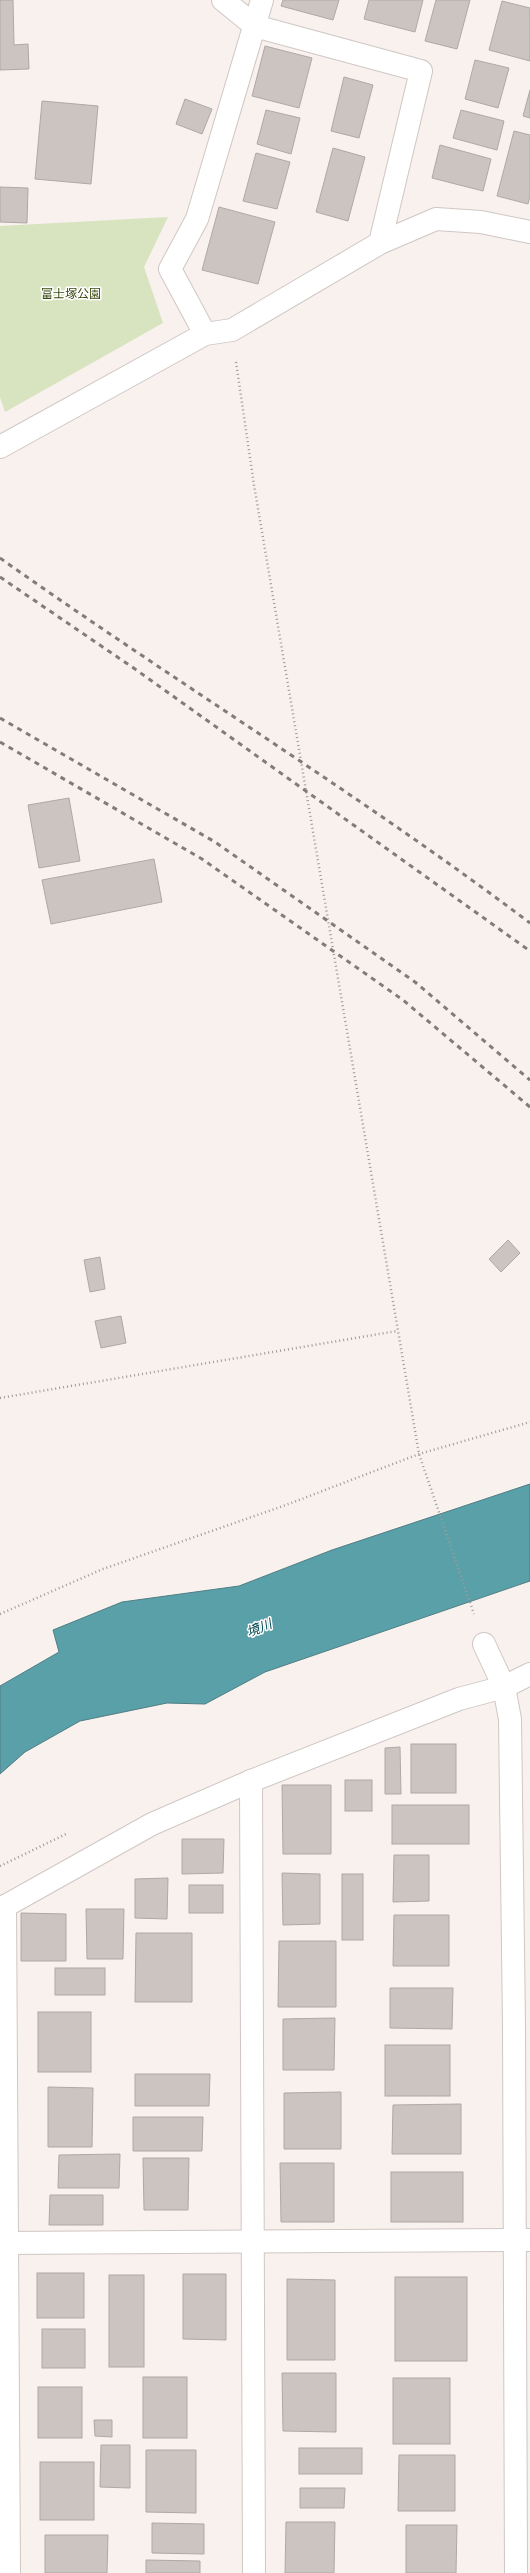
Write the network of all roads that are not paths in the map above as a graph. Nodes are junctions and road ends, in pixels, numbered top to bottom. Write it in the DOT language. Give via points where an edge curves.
graph roads {
  1 [pos="223,0"];
  2 [pos="262,0"];
  3 [pos="255,26"];
  4 [pos="530,232"];
  5 [pos="380,243"];
  6 [pos="205,334"];
  7 [pos="0,447"];
  8 [pos="484,1644"];
  9 [pos="530,1674"];
  10 [pos="504,1687"];
  11 [pos="251,1781"];
  12 [pos="2,1908"];
  13 [pos="523,2240"];
  14 [pos="253,2242"];
  15 [pos="4,2243"];
  16 [pos="9,2573"];
  17 [pos="254,2573"];
  18 [pos="516,2573"];
  1 -- 3 [label="street"];
  2 -- 3 [label="street"];
  3 -- 5 [label="street" via="421,71"];
  3 -- 6 [label="street" via="197,218 170,269"];
  4 -- 5 [label="street" via="481,222 436,219"];
  5 -- 6 [label="street" via="232,330"];
  6 -- 7 [label="street"];
  8 -- 10 [label="street"];
  9 -- 10 [label="street"];
  10 -- 11 [label="street" via="459,1699"];
  10 -- 13 [label="street" via="510,1727"];
  11 -- 12 [label="street" via="152,1824"];
  11 -- 14 [label="street"];
  12 -- 15 [label="street"];
  13 -- 14 [label="street"];
  13 -- 18 [label="street"];
  14 -- 15 [label="street"];
  14 -- 17 [label="street"];
  15 -- 16 [label="street"];
}
